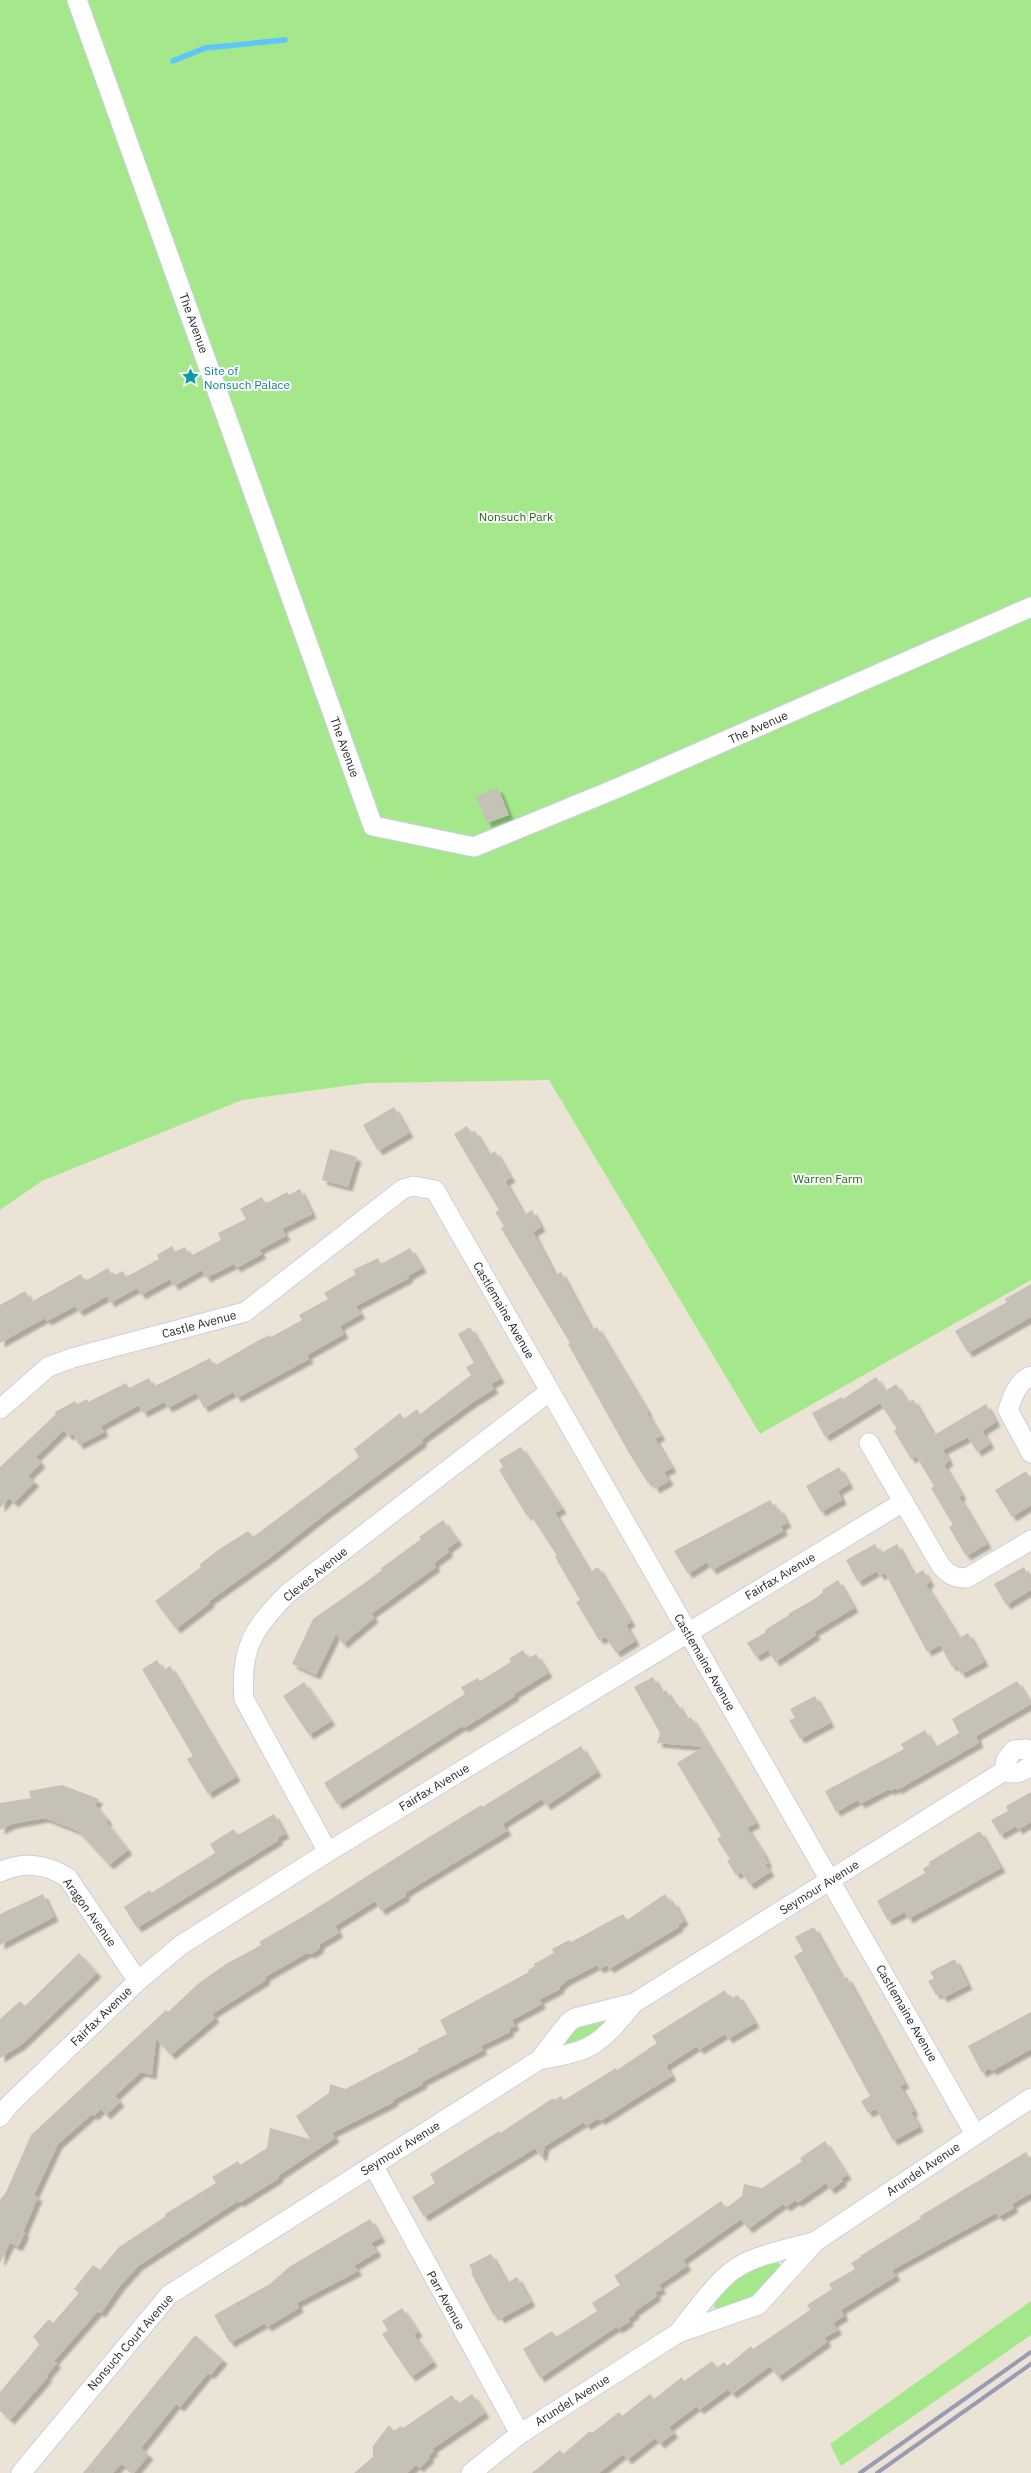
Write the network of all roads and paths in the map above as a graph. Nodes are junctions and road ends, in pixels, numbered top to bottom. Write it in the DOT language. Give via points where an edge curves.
graph roads {
  1 [pos="77,0"];
  2 [pos="1031,606"];
  3 [pos="435,1190"];
  4 [pos="1031,1376"];
  5 [pos="550,1392"];
  6 [pos="0,1409"];
  7 [pos="869,1443"];
  8 [pos="1031,1453"];
  9 [pos="903,1502"];
  10 [pos="1031,1540"];
  11 [pos="687,1632"];
  12 [pos="1031,1752"];
  13 [pos="1031,1766"];
  14 [pos="1004,1770"];
  15 [pos="328,1852"];
  16 [pos="0,1872"];
  17 [pos="832,1880"];
  18 [pos="138,1980"];
  19 [pos="634,2003"];
  20 [pos="539,2060"];
  21 [pos="1031,2098"];
  22 [pos="0,2116"];
  23 [pos="975,2134"];
  24 [pos="373,2165"];
  25 [pos="261,2235"];
  26 [pos="816,2241"];
  27 [pos="678,2334"];
  28 [pos="520,2434"];
  29 [pos="20,2473"];
  30 [pos="471,2473"];
  1 -- 2 [label="street, The Avenue" via="373,826 474,847 620,787"];
  3 -- 5 [label="street, Castlemaine Avenue"];
  3 -- 6 [label="street, Castle Avenue" via="413,1186 403,1190 245,1312 64,1361 48,1368"];
  4 -- 8 [label="street" via="1025,1378 1013,1395 1008,1410"];
  5 -- 11 [label="street, Castlemaine Avenue"];
  5 -- 15 [label="street, Cleves Avenue" via="287,1594 253,1636 244,1657 244,1699"];
  7 -- 9 [label="street"];
  9 -- 10 [label="street" via="941,1566 957,1578 967,1578"];
  9 -- 11 [label="street, Fairfax Avenue"];
  11 -- 15 [label="street, Fairfax Avenue"];
  11 -- 17 [label="street, Castlemaine Avenue"];
  12 -- 14 [label="street, Seymour Avenue" via="1014,1750 1006,1760"];
  13 -- 14 [label="street" via="1024,1772 1012,1774"];
  14 -- 17 [label="street, Seymour Avenue"];
  15 -- 18 [label="street, Fairfax Avenue" via="181,1945"];
  16 -- 18 [label="street, Aragon Avenue" via="22,1865 39,1866 55,1869 68,1878"];
  17 -- 19 [label="street, Seymour Avenue"];
  17 -- 23 [label="street, Castlemaine Avenue"];
  18 -- 22 [label="street, Fairfax Avenue"];
  19 -- 20 [label="street, Seymour Avenue" via="594,2046 576,2054"];
  19 -- 20 [label="street, Seymour Avenue" via="574,2018"];
  20 -- 24 [label="street, Seymour Avenue"];
  21 -- 23 [label="street, Arundel Avenue"];
  23 -- 26 [label="street, Arundel Avenue"];
  24 -- 25 [label="street, Seymour Avenue"];
  24 -- 28 [label="street, Parr Avenue"];
  25 -- 29 [label="street, Nonsuch Court Avenue" via="169,2295"];
  26 -- 27 [label="street, Arundel Avenue" via="758,2305"];
  26 -- 27 [label="street, Arundel Avenue" via="737,2267"];
  27 -- 28 [label="street, Arundel Avenue"];
  28 -- 30 [label="street, Arundel Avenue"];
}
